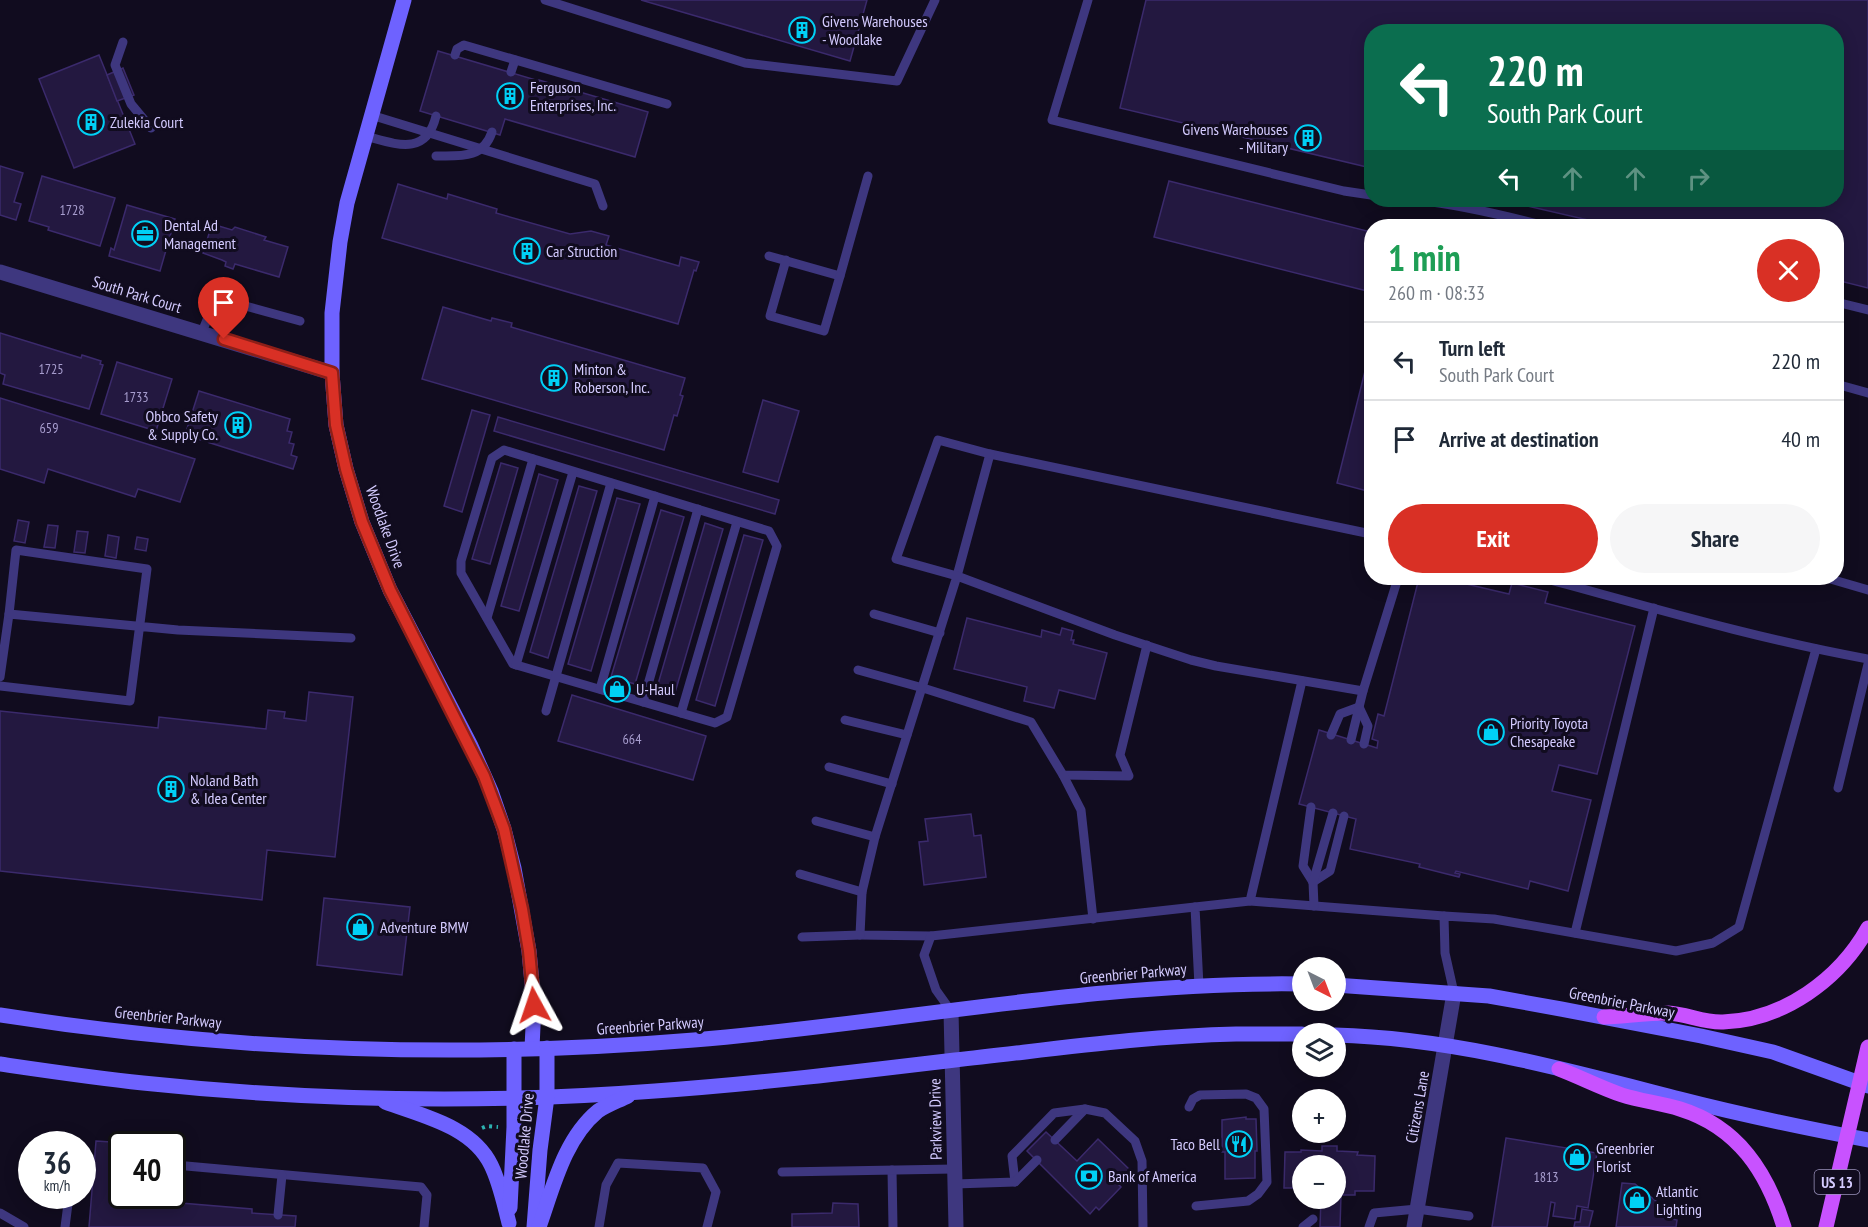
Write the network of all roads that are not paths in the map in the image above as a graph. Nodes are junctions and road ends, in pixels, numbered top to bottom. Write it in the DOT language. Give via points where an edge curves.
graph roads {
  1 [pos="404,0"];
  2 [pos="545,0"];
  3 [pos="935,0"];
  4 [pos="1088,0"];
  5 [pos="123,42"];
  6 [pos="455,56"];
  7 [pos="515,60"];
  8 [pos="511,72"];
  9 [pos="667,104"];
  10 [pos="371,115"];
  11 [pos="436,116"];
  12 [pos="151,128"];
  13 [pos="492,132"];
  14 [pos="429,133"];
  15 [pos="365,136"];
  16 [pos="480,149"];
  17 [pos="436,156"];
  18 [pos="868,176"];
  19 [pos="1364,194"];
  20 [pos="603,206"];
  21 [pos="1464,207"];
  22 [pos="1519,219"];
  23 [pos="769,256"];
  24 [pos="786,260"];
  25 [pos="0,272"];
  26 [pos="840,276"];
  27 [pos="1844,304"];
  28 [pos="1868,310"];
  29 [pos="300,321"];
  30 [pos="202,332"];
  31 [pos="332,373"];
  32 [pos="1844,386"];
  33 [pos="1868,393"];
  34 [pos="990,454"];
  35 [pos="533,459"];
  36 [pos="573,472"];
  37 [pos="612,483"];
  38 [pos="655,496"];
  39 [pos="698,510"];
  40 [pos="737,522"];
  41 [pos="1364,533"];
  42 [pos="957,576"];
  43 [pos="1844,583"];
  44 [pos="1396,585"];
  45 [pos="1569,585"];
  46 [pos="1868,590"];
  47 [pos="1654,608"];
  48 [pos="9,614"];
  49 [pos="874,614"];
  50 [pos="487,618"];
  51 [pos="139,626"];
  52 [pos="940,633"];
  53 [pos="351,638"];
  54 [pos="1147,645"];
  55 [pos="1816,650"];
  56 [pos="1868,658"];
  57 [pos="1868,664"];
  58 [pos="516,665"];
  59 [pos="858,670"];
  60 [pos="556,676"];
  61 [pos="0,677"];
  62 [pos="1302,681"];
  63 [pos="0,686"];
  64 [pos="923,688"];
  65 [pos="600,689"];
  66 [pos="1363,691"];
  67 [pos="643,702"];
  68 [pos="1359,707"];
  69 [pos="546,711"];
  70 [pos="681,713"];
  71 [pos="845,720"];
  72 [pos="907,735"];
  73 [pos="1332,735"];
  74 [pos="1351,740"];
  75 [pos="1364,744"];
  76 [pos="829,767"];
  77 [pos="1064,776"];
  78 [pos="892,784"];
  79 [pos="1838,788"];
  80 [pos="1311,807"];
  81 [pos="1333,813"];
  82 [pos="1344,816"];
  83 [pos="816,821"];
  84 [pos="875,837"];
  85 [pos="800,874"];
  86 [pos="1313,882"];
  87 [pos="862,892"];
  88 [pos="1250,901"];
  89 [pos="1314,906"];
  90 [pos="1194,908"];
  91 [pos="1444,916"];
  92 [pos="1094,918"];
  93 [pos="1868,928"];
  94 [pos="1575,933"];
  95 [pos="860,935"];
  96 [pos="931,936"];
  97 [pos="802,937"];
  98 [pos="1292,984"];
  99 [pos="1199,986"];
  100 [pos="1346,986"];
  101 [pos="1454,993"];
  102 [pos="951,1011"];
  103 [pos="0,1015"];
  104 [pos="1604,1017"];
  105 [pos="1292,1034"];
  106 [pos="1346,1036"];
  107 [pos="1445,1045"];
  108 [pos="1868,1047"];
  109 [pos="539,1048"];
  110 [pos="514,1049"];
  111 [pos="952,1061"];
  112 [pos="0,1064"];
  113 [pos="1559,1069"];
  114 [pos="1864,1084"];
  115 [pos="635,1092"];
  116 [pos="547,1097"];
  117 [pos="371,1098"];
  118 [pos="514,1098"];
  119 [pos="1189,1107"];
  120 [pos="1085,1109"];
  121 [pos="1848,1136"];
  122 [pos="1055,1140"];
  123 [pos="1868,1140"];
  124 [pos="1037,1160"];
  125 [pos="186,1166"];
  126 [pos="892,1170"];
  127 [pos="782,1172"];
  128 [pos="282,1175"];
  129 [pos="955,1176"];
  130 [pos="1015,1182"];
  131 [pos="1196,1206"];
  132 [pos="67,1209"];
  133 [pos="1417,1209"];
  134 [pos="0,1213"];
  135 [pos="278,1215"];
  136 [pos="1469,1216"];
  137 [pos="1313,1219"];
  138 [pos="509,1225"];
  139 [pos="24,1227"];
  140 [pos="65,1227"];
  141 [pos="424,1227"];
  142 [pos="536,1227"];
  143 [pos="599,1227"];
  144 [pos="706,1227"];
  145 [pos="893,1227"];
  146 [pos="956,1227"];
  147 [pos="1143,1227"];
  148 [pos="1303,1227"];
  149 [pos="1369,1227"];
  150 [pos="1414,1227"];
  151 [pos="1784,1227"];
  152 [pos="1826,1227"];
  1 -- 10 [label="main road, Woodlake Drive"];
  2 -- 3 [label="lane" via="745,63 897,81"];
  4 -- 19 [label="lane" via="1052,120"];
  5 -- 12 [label="lane" via="115,65 131,104"];
  6 -- 7 [label="lane" via="464,45"];
  7 -- 8 [label="lane"];
  7 -- 9 [label="lane"];
  10 -- 14 [label="lane"];
  10 -- 15 [label="main road, Woodlake Drive"];
  11 -- 14 [label="lane"];
  13 -- 16 [label="lane"];
  14 -- 15 [label="lane" via="421,141 403,146"];
  14 -- 16 [label="lane"];
  15 -- 31 [label="main road, Woodlake Drive" via="338,252"];
  16 -- 17 [label="lane" via="468,155"];
  16 -- 20 [label="lane" via="595,184"];
  18 -- 26 [label="lane"];
  21 -- 22 [label="lane"];
  23 -- 24 [label="lane"];
  24 -- 26 [label="lane"];
  24 -- 26 [label="lane" via="770,316 824,332"];
  25 -- 30 [label="street, South Park Court"];
  27 -- 28 [label="lane"];
  29 -- 30 [label="lane" via="216,298"];
  30 -- 31 [label="street, South Park Court"];
  31 -- 109 [label="main road, Woodlake Drive" via="336,425 362,522 390,590 483,773 504,829 529,951"];
  32 -- 33 [label="lane"];
  34 -- 41 [label="lane"];
  34 -- 42 [label="lane"];
  34 -- 42 [label="lane" via="938,440 896,559"];
  35 -- 36 [label="lane"];
  35 -- 50 [label="lane"];
  35 -- 50 [label="lane" via="504,450 492,458 461,561 461,573"];
  36 -- 37 [label="lane"];
  36 -- 58 [label="lane"];
  37 -- 38 [label="lane"];
  37 -- 60 [label="lane"];
  38 -- 39 [label="lane"];
  38 -- 65 [label="lane"];
  39 -- 40 [label="lane"];
  39 -- 67 [label="lane"];
  40 -- 70 [label="lane"];
  40 -- 70 [label="lane" via="769,531 777,546 741,672 727,717 715,723"];
  42 -- 52 [label="lane"];
  42 -- 54 [label="lane"];
  43 -- 46 [label="lane"];
  44 -- 66 [label="lane"];
  45 -- 47 [label="lane"];
  47 -- 55 [label="lane"];
  47 -- 94 [label="lane"];
  48 -- 51 [label="lane"];
  48 -- 51 [label="lane" via="16,550 147,569"];
  48 -- 61 [label="lane"];
  49 -- 52 [label="lane"];
  50 -- 58 [label="lane"];
  51 -- 53 [label="lane"];
  51 -- 63 [label="lane" via="130,701"];
  52 -- 64 [label="lane"];
  54 -- 62 [label="lane" via="1216,666"];
  54 -- 77 [label="lane" via="1120,754 1129,776"];
  55 -- 56 [label="lane"];
  55 -- 94 [label="lane" via="1739,927 1713,943 1676,951"];
  57 -- 79 [label="lane"];
  58 -- 60 [label="lane"];
  59 -- 64 [label="lane"];
  60 -- 65 [label="lane"];
  60 -- 69 [label="lane"];
  62 -- 66 [label="lane"];
  62 -- 88 [label="lane"];
  64 -- 72 [label="lane"];
  64 -- 77 [label="lane" via="1031,722"];
  65 -- 67 [label="lane"];
  66 -- 68 [label="lane"];
  67 -- 70 [label="lane"];
  68 -- 73 [label="lane" via="1340,714"];
  68 -- 74 [label="lane"];
  68 -- 75 [label="lane" via="1368,726"];
  71 -- 72 [label="lane"];
  72 -- 78 [label="lane"];
  76 -- 78 [label="lane"];
  77 -- 92 [label="lane" via="1081,810"];
  78 -- 84 [label="lane"];
  80 -- 86 [label="lane" via="1303,866"];
  81 -- 86 [label="lane"];
  82 -- 86 [label="lane" via="1330,871"];
  83 -- 84 [label="lane"];
  84 -- 87 [label="lane"];
  85 -- 87 [label="lane"];
  86 -- 89 [label="lane"];
  87 -- 95 [label="lane"];
  88 -- 89 [label="lane"];
  88 -- 90 [label="lane"];
  89 -- 91 [label="lane"];
  90 -- 92 [label="lane"];
  90 -- 99 [label="lane"];
  91 -- 94 [label="lane" via="1494,919"];
  91 -- 101 [label="lane" via="1445,953"];
  92 -- 96 [label="lane"];
  93 -- 104 [label="main road" via="1829,977 1797,1000 1767,1014 1722,1023 1670,1013"];
  95 -- 96 [label="lane"];
  95 -- 97 [label="lane"];
  96 -- 102 [label="lane" via="924,955 936,990"];
  98 -- 99 [label="main road, Greenbrier Parkway"];
  99 -- 102 [label="main road, Greenbrier Parkway"];
  100 -- 101 [label="main road, Greenbrier Parkway"];
  101 -- 104 [label="main road, Greenbrier Parkway"];
  101 -- 107 [label="street, Citizens Lane"];
  102 -- 109 [label="main road, Greenbrier Parkway" via="695,1040"];
  102 -- 111 [label="street, Parkview Drive"];
  103 -- 110 [label="main road, Greenbrier Parkway" via="234,1042 372,1049"];
  104 -- 114 [label="main road, Greenbrier Parkway" via="1773,1052"];
  105 -- 111 [label="main road" via="1146,1040"];
  106 -- 107 [label="main road"];
  107 -- 113 [label="main road"];
  107 -- 133 [label="street, Citizens Lane"];
  108 -- 114 [label="main road, US 13"];
  109 -- 110 [label="main road, Greenbrier Parkway"];
  109 -- 116 [label="main road, Woodlake Drive"];
  110 -- 118 [label="main road, Woodlake Drive"];
  111 -- 115 [label="main road"];
  111 -- 129 [label="street, Parkview Drive"];
  112 -- 117 [label="main road" via="155,1084"];
  113 -- 121 [label="main road"];
  113 -- 151 [label="main road" via="1623,1095 1679,1109 1712,1123 1753,1161 1769,1186"];
  114 -- 121 [label="main road, US 13"];
  115 -- 116 [label="main road"];
  115 -- 142 [label="main road" via="601,1110 580,1130 568,1149"];
  116 -- 118 [label="main road"];
  116 -- 142 [label="main road, Woodlake Drive"];
  117 -- 118 [label="main road"];
  117 -- 138 [label="main road" via="445,1123 481,1149 497,1179"];
  118 -- 138 [label="main road, Woodlake Drive"];
  119 -- 131 [label="lane" via="1200,1095 1246,1094 1256,1098 1264,1109 1267,1182 1248,1201"];
  120 -- 122 [label="lane"];
  120 -- 130 [label="lane" via="1054,1113 1012,1156"];
  120 -- 147 [label="lane" via="1105,1113 1135,1141 1142,1161"];
  121 -- 123 [label="main road"];
  121 -- 152 [label="main road, US 13"];
  124 -- 130 [label="lane"];
  125 -- 128 [label="lane"];
  126 -- 127 [label="lane"];
  126 -- 129 [label="lane"];
  126 -- 145 [label="lane"];
  128 -- 135 [label="lane"];
  128 -- 141 [label="lane" via="421,1187 428,1195"];
  129 -- 130 [label="lane"];
  129 -- 146 [label="street, Parkview Drive"];
  132 -- 140 [label="lane"];
  133 -- 136 [label="lane"];
  133 -- 149 [label="lane" via="1374,1213"];
  133 -- 150 [label="street, Citizens Lane"];
  134 -- 139 [label="lane"];
  137 -- 148 [label="lane"];
  143 -- 144 [label="lane" via="606,1185 618,1163 703,1167 716,1192"];
}
